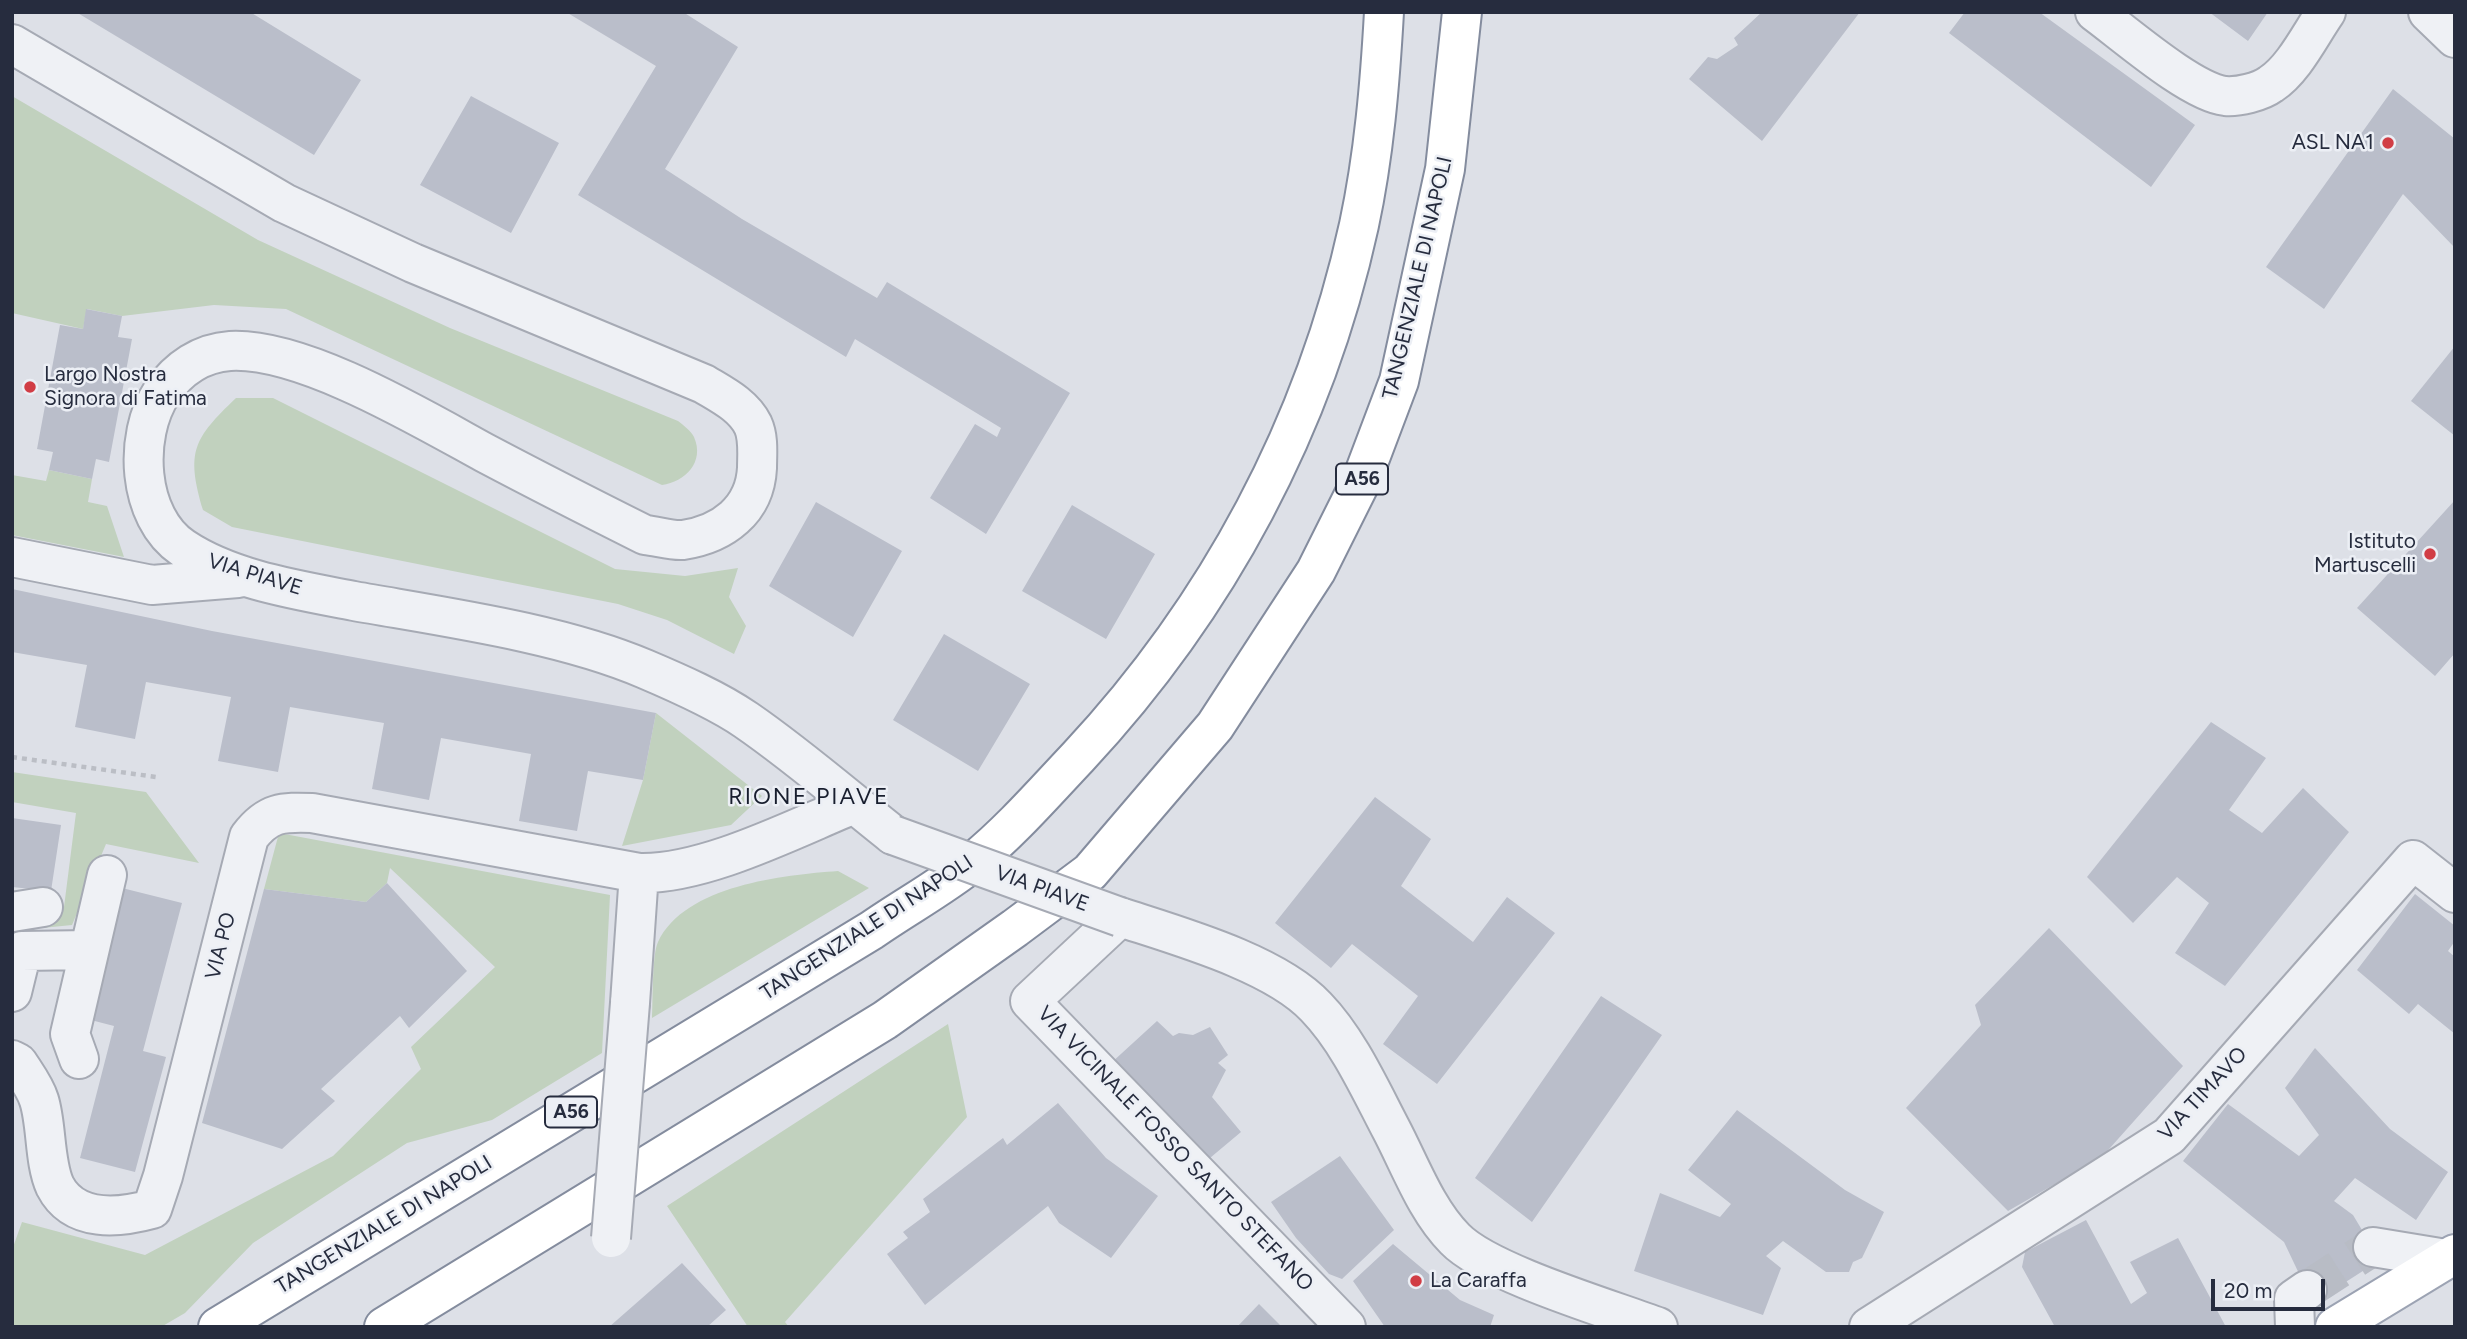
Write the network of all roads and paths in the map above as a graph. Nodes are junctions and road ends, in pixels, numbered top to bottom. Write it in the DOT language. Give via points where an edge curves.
graph roads {
  1 [pos="1384,12"];
  2 [pos="1462,12"];
  3 [pos="2095,12"];
  4 [pos="2326,12"];
  5 [pos="2428,12"];
  6 [pos="2455,38"];
  7 [pos="12,44"];
  8 [pos="12,557"];
  9 [pos="253,576"];
  10 [pos="12,757"];
  11 [pos="156,777"];
  12 [pos="854,804"];
  13 [pos="639,873"];
  14 [pos="107,876"];
  15 [pos="2455,893"];
  16 [pos="1120,917"];
  17 [pos="89,950"];
  18 [pos="12,992"];
  19 [pos="79,1059"];
  20 [pos="12,1060"];
  21 [pos="611,1238"];
  22 [pos="2373,1247"];
  23 [pos="2450,1256"];
  24 [pos="2307,1290"];
  25 [pos="218,1327"];
  26 [pos="384,1327"];
  27 [pos="1346,1327"];
  28 [pos="1658,1327"];
  29 [pos="1869,1327"];
  30 [pos="2295,1327"];
  31 [pos="2335,1327"];
  1 -- 25 [label="main road, TANGENZIALE DI NAPOLI / A56" via="1371,153 1359,224 1317,372 1284,456 1243,536 1197,610 1104,729 971,863 873,930"];
  2 -- 26 [label="main road, TANGENZIALE DI NAPOLI / A56" via="1445,169 1399,381 1362,479 1317,571 1214,726 1090,872 1014,928 885,1020"];
  3 -- 4 [label="street" via="2196,85 2225,96 2248,94 2270,85"];
  5 -- 6 [label="street"];
  7 -- 9 [label="street, VIA PIAVE" via="284,203 412,263 704,384 737,404 753,426 757,472 746,506 731,522 681,540 645,534 382,398 294,361 252,352 209,354 170,380 157,400 147,441 144,489 159,527 179,545 205,562"];
  8 -- 9 [label="street" via="152,585"];
  9 -- 12 [label="street, VIA PIAVE" via="292,589 556,641 644,668 744,718"];
  10 -- 11 [label="path"];
  12 -- 13 [label="street, VIA PO" via="665,874"];
  12 -- 16 [label="street, VIA PIAVE, bridge" via="893,835"];
  13 -- 20 [label="street, VIA PO" via="312,813 283,812 260,822 249,837 152,1209 103,1216 78,1209 55,1186 39,1099 18,1062"];
  13 -- 21 [label="street, bridge"];
  14 -- 17 [label="street"];
  15 -- 29 [label="street, VIA TIMAVO" via="2413,860 2169,1136"];
  16 -- 27 [label="street, VIA VICINALE FOSSO SANTO STEFANO" via="1030,1002"];
  16 -- 28 [label="street, VIA PIAVE" via="1273,976 1317,1008 1455,1239 1487,1260"];
  17 -- 18 [label="street" via="22,951"];
  17 -- 19 [label="street" via="70,1034"];
  22 -- 23 [label="street"];
  23 -- 31 [label="main road"];
  24 -- 30 [label="street" via="2294,1299"];
}
